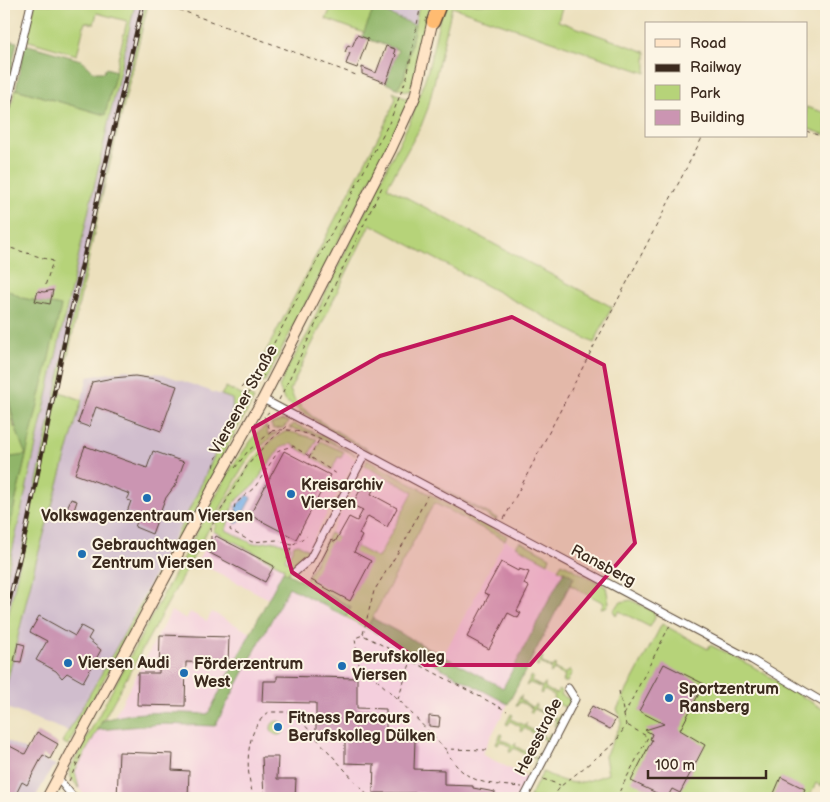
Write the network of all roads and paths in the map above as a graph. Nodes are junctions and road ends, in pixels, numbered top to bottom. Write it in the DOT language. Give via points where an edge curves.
graph roads {
  1 [pos="31,4"];
  2 [pos="164,4"];
  3 [pos="421,4"];
  4 [pos="438,4"];
  5 [pos="433,22"];
  6 [pos="356,75"];
  7 [pos="4,119"];
  8 [pos="808,132"];
  9 [pos="702,138"];
  10 [pos="826,138"];
  11 [pos="4,246"];
  12 [pos="45,286"];
  13 [pos="266,372"];
  14 [pos="242,388"];
  15 [pos="263,399"];
  16 [pos="295,417"];
  17 [pos="284,430"];
  18 [pos="271,432"];
  19 [pos="320,439"];
  20 [pos="336,447"];
  21 [pos="364,454"];
  22 [pos="309,458"];
  23 [pos="213,473"];
  24 [pos="337,474"];
  25 [pos="430,490"];
  26 [pos="500,527"];
  27 [pos="307,536"];
  28 [pos="211,540"];
  29 [pos="292,545"];
  30 [pos="287,559"];
  31 [pos="295,572"];
  32 [pos="664,622"];
  33 [pos="671,622"];
  34 [pos="363,635"];
  35 [pos="411,660"];
  36 [pos="568,688"];
  37 [pos="619,691"];
  38 [pos="398,699"];
  39 [pos="826,704"];
  40 [pos="507,711"];
  41 [pos="624,716"];
  42 [pos="626,725"];
  43 [pos="445,749"];
  44 [pos="487,750"];
  45 [pos="536,775"];
  46 [pos="57,777"];
  47 [pos="561,786"];
  48 [pos="529,788"];
  49 [pos="47,798"];
  50 [pos="74,798"];
  51 [pos="254,798"];
  52 [pos="370,798"];
  53 [pos="524,798"];
  54 [pos="552,798"];
  55 [pos="616,798"];
  1 -- 7 [label="street"];
  2 -- 6 [label="path"];
  3 -- 14 [label="path" via="407,77 390,121 264,362"];
  4 -- 5 [label="highway"];
  5 -- 15 [label="main road, Viersener Straße" via="421,76 404,124"];
  8 -- 10 [label="path"];
  9 -- 26 [label="path"];
  11 -- 12 [label="path" via="53,261"];
  13 -- 23 [label="path" via="249,392 216,459"];
  15 -- 16 [label="street, Ransberg"];
  15 -- 46 [label="main road, Viersener Straße"];
  16 -- 17 [label="path"];
  16 -- 21 [label="street, Ransberg"];
  17 -- 18 [label="path"];
  17 -- 19 [label="path"];
  17 -- 28 [label="path" via="266,444 247,466 211,527"];
  19 -- 20 [label="path"];
  19 -- 22 [label="path"];
  21 -- 25 [label="street, Ransberg"];
  21 -- 31 [label="street" via="310,559"];
  22 -- 24 [label="path"];
  22 -- 29 [label="path" via="293,446 280,448 255,486 235,504 230,530 252,542 277,540"];
  25 -- 26 [label="street, Ransberg"];
  25 -- 34 [label="path" via="405,541 374,592"];
  26 -- 33 [label="street, Ransberg"];
  27 -- 29 [label="path"];
  29 -- 30 [label="path"];
  32 -- 33 [label="path"];
  33 -- 39 [label="street, Ransberg" via="776,673"];
  33 -- 41 [label="path"];
  34 -- 35 [label="path"];
  34 -- 38 [label="path" via="355,638 358,663"];
  35 -- 38 [label="path"];
  35 -- 40 [label="path"];
  36 -- 45 [label="street, Heesstraße" via="574,699"];
  37 -- 41 [label="path"];
  38 -- 43 [label="path"];
  41 -- 42 [label="path"];
  42 -- 47 [label="path" via="615,743"];
  42 -- 55 [label="path" via="648,738"];
  43 -- 44 [label="path"];
  43 -- 48 [label="path" via="463,774 488,785"];
  45 -- 47 [label="path"];
  45 -- 48 [label="street, Heesstraße"];
  46 -- 49 [label="main road, Viersener Straße"];
  46 -- 50 [label="street"];
  47 -- 54 [label="path"];
  48 -- 53 [label="street, Heesstraße"];
  51 -- 52 [label="path" via="249,785 250,740 269,712 293,712"];
}
